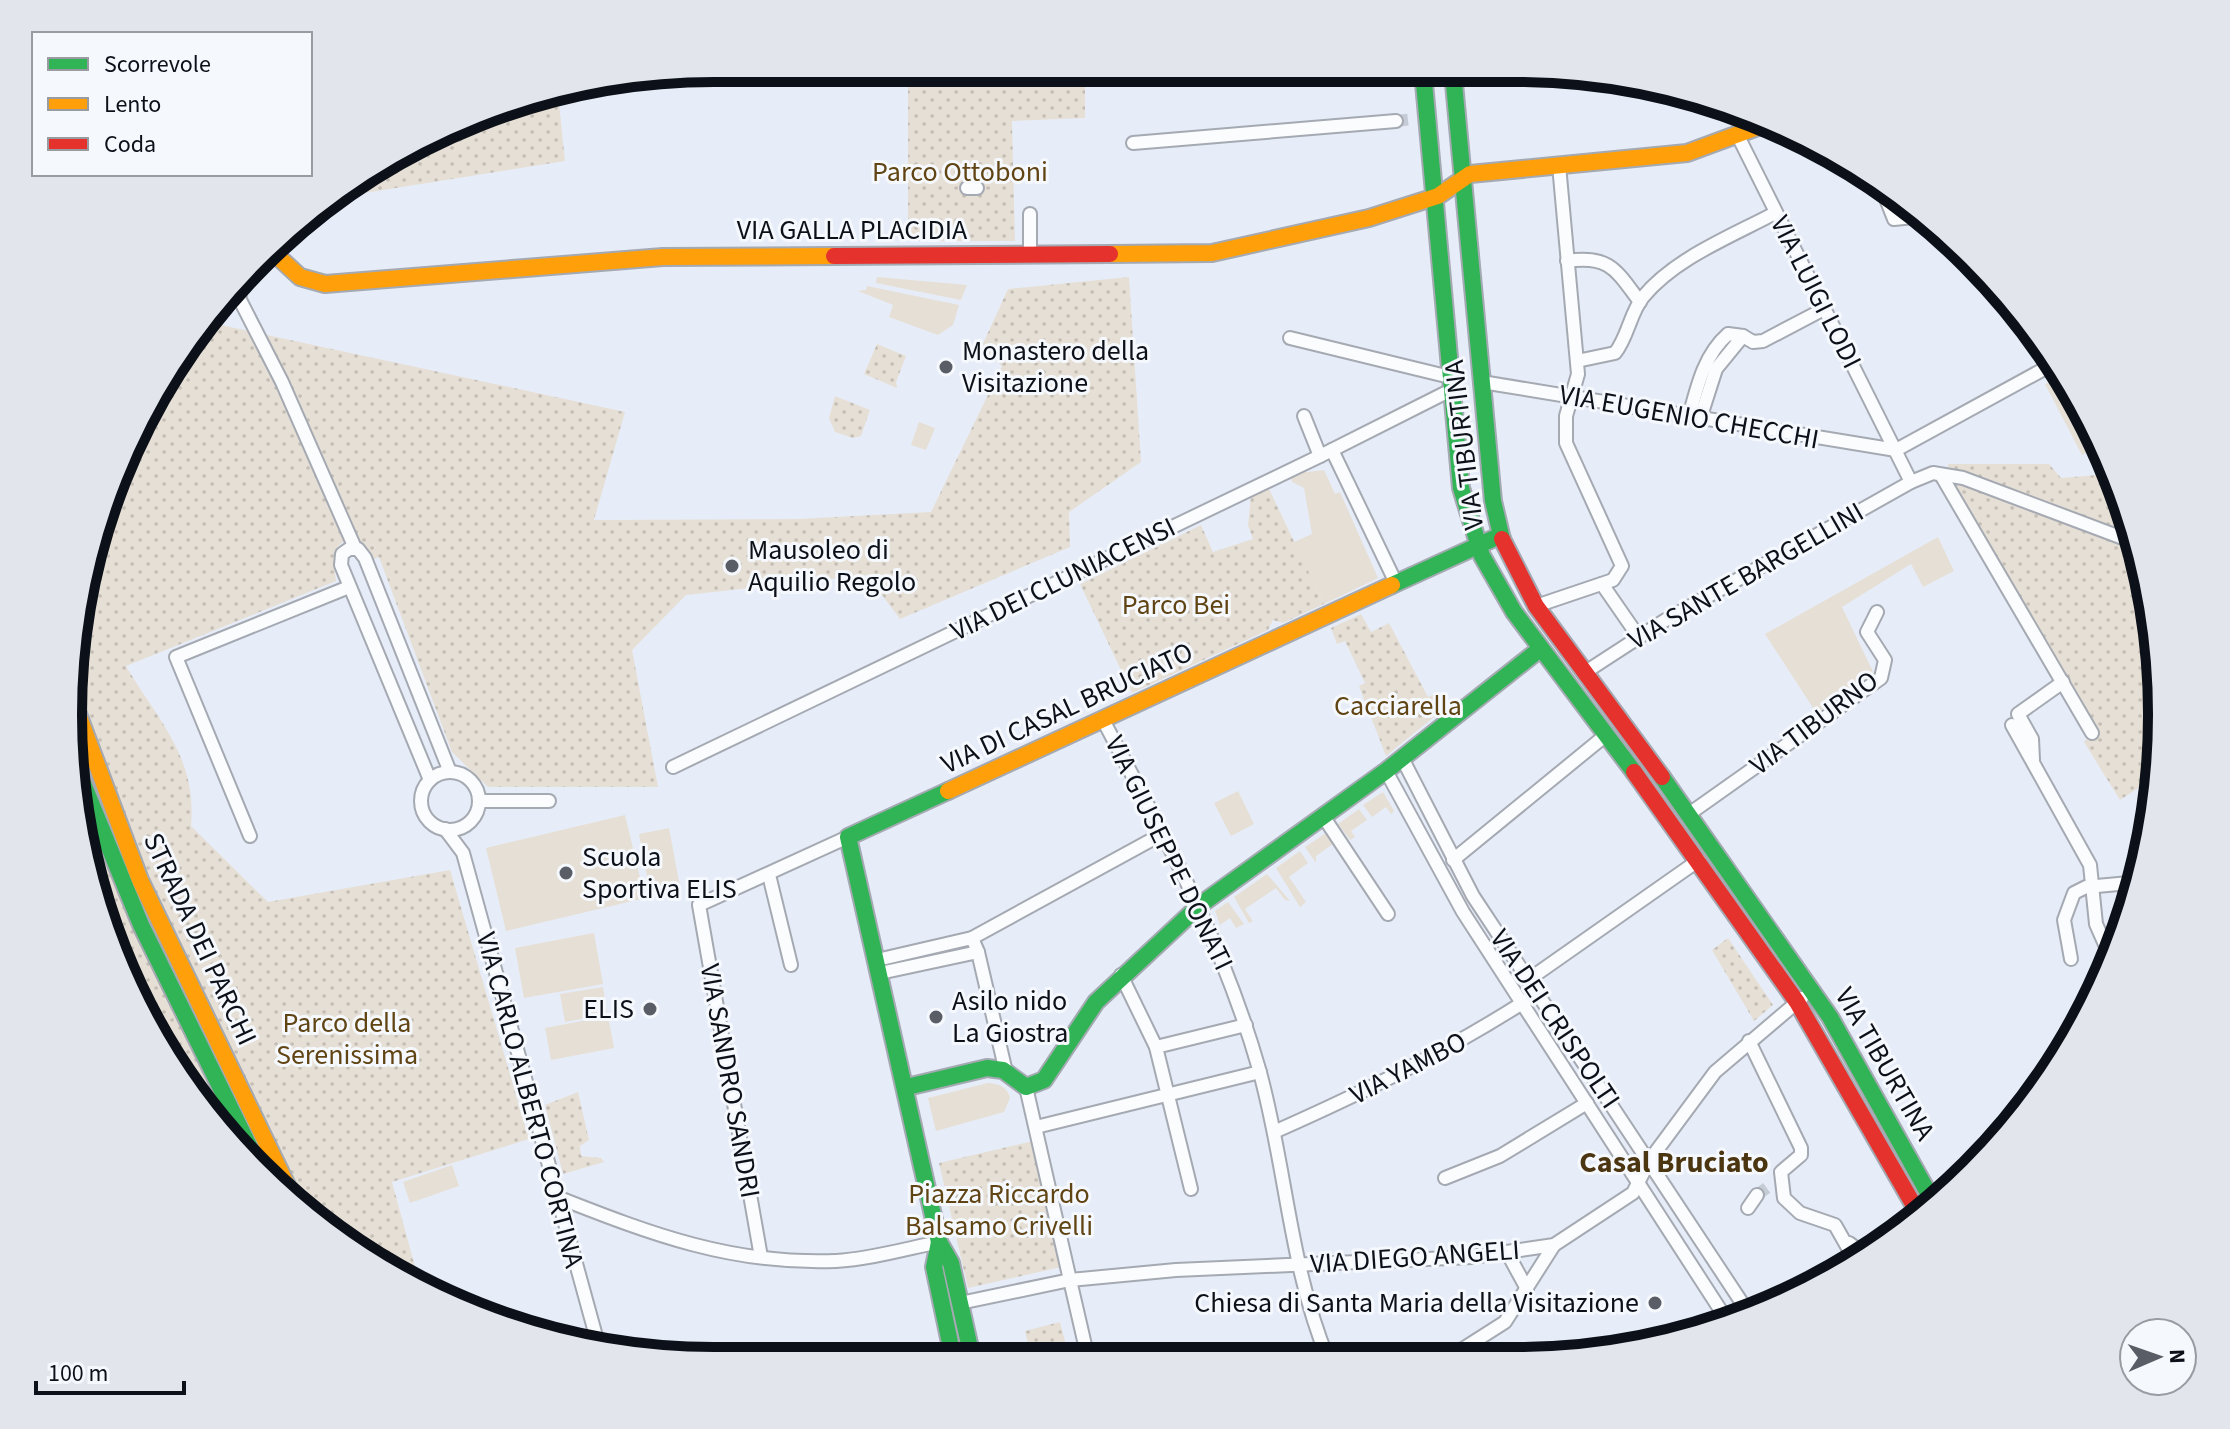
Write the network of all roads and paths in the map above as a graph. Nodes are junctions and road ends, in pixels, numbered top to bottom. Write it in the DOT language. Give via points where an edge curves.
graph roads {
  1 [pos="1422,82"];
  2 [pos="1454,82"];
  3 [pos="1396,121"];
  4 [pos="1753,128"];
  5 [pos="1737,134"];
  6 [pos="1133,143"];
  7 [pos="1559,165"];
  8 [pos="1463,178"];
  9 [pos="1434,198"];
  10 [pos="1888,204"];
  11 [pos="1775,213"];
  12 [pos="1030,214"];
  13 [pos="1907,218"];
  14 [pos="1030,255"];
  15 [pos="278,257"];
  16 [pos="1567,261"];
  17 [pos="239,297"];
  18 [pos="1640,302"];
  19 [pos="1824,309"];
  20 [pos="1290,338"];
  21 [pos="1577,361"];
  22 [pos="2045,369"];
  23 [pos="1482,382"];
  24 [pos="1450,384"];
  25 [pos="1573,397"];
  26 [pos="1304,416"];
  27 [pos="1694,418"];
  28 [pos="1332,450"];
  29 [pos="1896,450"];
  30 [pos="1320,456"];
  31 [pos="1941,475"];
  32 [pos="1911,482"];
  33 [pos="1499,536"];
  34 [pos="2122,538"];
  35 [pos="1478,546"];
  36 [pos="355,548"];
  37 [pos="1396,583"];
  38 [pos="1522,584"];
  39 [pos="1602,584"];
  40 [pos="349,587"];
  41 [pos="1503,594"];
  42 [pos="1536,606"];
  43 [pos="1877,612"];
  44 [pos="1638,636"];
  45 [pos="1540,649"];
  46 [pos="1584,673"];
  47 [pos="414,680"];
  48 [pos="2063,682"];
  49 [pos="392,689"];
  50 [pos="1103,720"];
  51 [pos="82,725"];
  52 [pos="2092,733"];
  53 [pos="1606,735"];
  54 [pos="1402,758"];
  55 [pos="673,767"];
  56 [pos="1386,771"];
  57 [pos="450,772"];
  58 [pos="430,780"];
  59 [pos="87,792"];
  60 [pos="1676,796"];
  61 [pos="479,801"];
  62 [pos="549,801"];
  63 [pos="1661,807"];
  64 [pos="1689,814"];
  65 [pos="1323,816"];
  66 [pos="466,825"];
  67 [pos="445,829"];
  68 [pos="1164,833"];
  69 [pos="250,836"];
  70 [pos="848,837"];
  71 [pos="463,853"];
  72 [pos="1453,860"];
  73 [pos="1699,860"];
  74 [pos="769,875"];
  75 [pos="2124,883"];
  76 [pos="2094,886"];
  77 [pos="699,905"];
  78 [pos="1200,905"];
  79 [pos="1388,914"];
  80 [pos="972,938"];
  81 [pos="2105,944"];
  82 [pos="978,952"];
  83 [pos="2071,959"];
  84 [pos="791,965"];
  85 [pos="878,967"];
  86 [pos="1121,975"];
  87 [pos="1528,980"];
  88 [pos="1812,991"];
  89 [pos="1537,994"];
  90 [pos="1797,1002"];
  91 [pos="1522,1003"];
  92 [pos="1246,1025"];
  93 [pos="1749,1041"];
  94 [pos="1156,1047"];
  95 [pos="1006,1072"];
  96 [pos="1260,1072"];
  97 [pos="907,1087"];
  98 [pos="1026,1087"];
  99 [pos="1169,1097"];
  100 [pos="1587,1103"];
  101 [pos="1036,1127"];
  102 [pos="1274,1132"];
  103 [pos="246,1139"];
  104 [pos="1649,1161"];
  105 [pos="283,1177"];
  106 [pos="1445,1178"];
  107 [pos="1781,1179"];
  108 [pos="1638,1185"];
  109 [pos="1191,1189"];
  110 [pos="1929,1193"];
  111 [pos="557,1197"];
  112 [pos="1914,1205"];
  113 [pos="1748,1208"];
  114 [pos="1846,1241"];
  115 [pos="939,1242"];
  116 [pos="1554,1245"];
  117 [pos="1855,1248"];
  118 [pos="1850,1250"];
  119 [pos="1508,1254"];
  120 [pos="761,1257"];
  121 [pos="1297,1265"];
  122 [pos="1070,1280"];
  123 [pos="1527,1289"];
  124 [pos="960,1303"];
  125 [pos="1743,1304"];
  126 [pos="1722,1312"];
  127 [pos="596,1336"];
  128 [pos="951,1347"];
  129 [pos="970,1347"];
  130 [pos="1085,1347"];
  131 [pos="1324,1347"];
  132 [pos="1466,1347"];
  1 -- 9 [label="main road, VIA TIBURTINA" via="1420,118"];
  2 -- 8 [label="main road, VIA TIBURTINA"];
  3 -- 6 [label="street"];
  4 -- 5 [label="main road"];
  5 -- 7 [label="main road" via="1687,153"];
  5 -- 11 [label="street, VIA LUIGI LODI"];
  7 -- 8 [label="main road"];
  7 -- 16 [label="street"];
  8 -- 9 [label="main road"];
  8 -- 23 [label="main road, VIA TIBURTINA"];
  9 -- 14 [label="main road, VIA GALLA PLACIDIA" via="1330,229 1221,251"];
  9 -- 24 [label="main road, VIA TIBURTINA"];
  10 -- 13 [label="street" via="1894,219"];
  11 -- 18 [label="street" via="1689,260"];
  11 -- 19 [label="street, VIA LUIGI LODI"];
  12 -- 14 [label="street"];
  14 -- 15 [label="main road, VIA GALLA PLACIDIA" via="663,257 325,284 300,277"];
  16 -- 18 [label="street" via="1604,261"];
  16 -- 21 [label="street"];
  17 -- 36 [label="street"];
  18 -- 21 [label="street" via="1617,351"];
  19 -- 27 [label="street" via="1763,341 1728,334 1701,375"];
  19 -- 29 [label="street, VIA LUIGI LODI"];
  20 -- 24 [label="street"];
  21 -- 25 [label="street"];
  22 -- 29 [label="street"];
  23 -- 25 [label="street, VIA EUGENIO CHECCHI"];
  23 -- 33 [label="main road, VIA TIBURTINA"];
  24 -- 28 [label="street, VIA DEI CLUNIACENSI"];
  24 -- 35 [label="main road, VIA TIBURTINA" via="1461,488"];
  25 -- 27 [label="street, VIA EUGENIO CHECCHI"];
  25 -- 39 [label="street" via="1565,420 1568,451 1622,566 1613,580"];
  26 -- 30 [label="street"];
  27 -- 29 [label="street, VIA EUGENIO CHECCHI"];
  28 -- 30 [label="street, VIA DEI CLUNIACENSI"];
  28 -- 37 [label="street"];
  29 -- 32 [label="street, VIA LUIGI LODI"];
  30 -- 55 [label="street, VIA DEI CLUNIACENSI"];
  31 -- 32 [label="street, VIA SANTE BARGELLINI" via="1926,474"];
  31 -- 34 [label="street" via="1985,485"];
  31 -- 48 [label="street"];
  32 -- 44 [label="street, VIA SANTE BARGELLINI"];
  33 -- 35 [label="main road, VIA DI CASAL BRUCIATO"];
  33 -- 38 [label="main road, VIA TIBURTINA"];
  35 -- 37 [label="main road, VIA DI CASAL BRUCIATO"];
  35 -- 41 [label="main road, VIA TIBURTINA"];
  36 -- 40 [label="street" via="341,559"];
  36 -- 47 [label="street" via="365,558"];
  37 -- 50 [label="main road, VIA DI CASAL BRUCIATO"];
  38 -- 41 [label="street"];
  38 -- 42 [label="main road, VIA TIBURTINA"];
  39 -- 42 [label="street"];
  39 -- 44 [label="street"];
  40 -- 49 [label="street"];
  40 -- 69 [label="street" via="179,662"];
  41 -- 45 [label="main road, VIA TIBURTINA"];
  42 -- 46 [label="main road, VIA TIBURTINA"];
  43 -- 64 [label="street, VIA TIBURNO" via="1867,632 1885,660 1881,678"];
  44 -- 46 [label="street, VIA SANTE BARGELLINI"];
  45 -- 53 [label="main road, VIA TIBURTINA"];
  45 -- 54 [label="main road"];
  46 -- 60 [label="main road, VIA TIBURTINA"];
  47 -- 49 [label="street"];
  47 -- 57 [label="street"];
  48 -- 52 [label="street"];
  48 -- 76 [label="street" via="2015,720 2089,862"];
  49 -- 58 [label="street"];
  50 -- 68 [label="street, VIA GIUSEPPE DONATI"];
  50 -- 70 [label="main road, VIA DI CASAL BRUCIATO"];
  51 -- 105 [label="main road, STRADA DEI PARCHI" via="140,880"];
  53 -- 63 [label="main road, VIA TIBURTINA"];
  53 -- 72 [label="street"];
  54 -- 56 [label="main road"];
  54 -- 72 [label="street, VIA DEI CRISPOLTI"];
  56 -- 65 [label="main road"];
  56 -- 91 [label="street, VIA DEI CRISPOLTI" via="1437,870"];
  57 -- 58 [label="street"];
  57 -- 61 [label="street" via="473,784"];
  58 -- 67 [label="street, VIA CARLO ALBERTO CORTINA" via="422,794 423,811"];
  59 -- 103 [label="main road, STRADA DEI PARCHI" via="141,925"];
  60 -- 63 [label="street"];
  60 -- 64 [label="main road, VIA TIBURTINA"];
  61 -- 62 [label="street"];
  61 -- 66 [label="street, VIA CARLO ALBERTO CORTINA"];
  63 -- 73 [label="main road, VIA TIBURTINA"];
  64 -- 88 [label="main road, VIA TIBURTINA"];
  65 -- 78 [label="main road"];
  65 -- 79 [label="street"];
  66 -- 67 [label="street"];
  66 -- 71 [label="street, VIA CARLO ALBERTO CORTINA"];
  67 -- 71 [label="street, VIA CARLO ALBERTO CORTINA"];
  68 -- 78 [label="street, VIA GIUSEPPE DONATI"];
  68 -- 80 [label="street"];
  70 -- 74 [label="street, VIA DI CASAL BRUCIATO"];
  70 -- 85 [label="main road"];
  71 -- 111 [label="street, VIA CARLO ALBERTO CORTINA"];
  72 -- 87 [label="street, VIA DEI CRISPOLTI"];
  73 -- 87 [label="street"];
  73 -- 90 [label="main road, VIA TIBURTINA"];
  74 -- 77 [label="street, VIA DI CASAL BRUCIATO"];
  74 -- 84 [label="street"];
  75 -- 76 [label="street"];
  76 -- 81 [label="street" via="2096,924"];
  76 -- 83 [label="street" via="2074,893 2066,909"];
  77 -- 120 [label="street, VIA SANDRO SANDRI"];
  78 -- 86 [label="main road"];
  78 -- 92 [label="street, VIA GIUSEPPE DONATI"];
  80 -- 82 [label="street"];
  80 -- 85 [label="street"];
  82 -- 85 [label="street"];
  82 -- 95 [label="street"];
  85 -- 97 [label="main road"];
  86 -- 94 [label="street"];
  86 -- 98 [label="main road" via="1084,1016 1044,1080"];
  87 -- 89 [label="street, VIA DEI CRISPOLTI"];
  88 -- 90 [label="street, VIA TIBURTINA"];
  88 -- 110 [label="main road, VIA TIBURTINA"];
  89 -- 91 [label="street, VIA YAMBO"];
  89 -- 104 [label="street, VIA DEI CRISPOLTI"];
  90 -- 93 [label="street, VIA DIEGO ANGELI"];
  90 -- 112 [label="main road, VIA TIBURTINA"];
  91 -- 100 [label="street, VIA DEI CRISPOLTI"];
  91 -- 102 [label="street, VIA YAMBO" via="1388,1080"];
  92 -- 94 [label="street"];
  92 -- 96 [label="street, VIA GIUSEPPE DONATI"];
  93 -- 104 [label="street, VIA DIEGO ANGELI" via="1715,1072"];
  93 -- 107 [label="street" via="1801,1148"];
  94 -- 99 [label="street"];
  95 -- 97 [label="main road" via="980,1069"];
  95 -- 98 [label="main road"];
  96 -- 99 [label="street"];
  96 -- 102 [label="street, VIA GIUSEPPE DONATI"];
  97 -- 115 [label="main road"];
  98 -- 101 [label="street"];
  99 -- 101 [label="street"];
  99 -- 109 [label="street"];
  100 -- 106 [label="street" via="1500,1156"];
  100 -- 108 [label="street, VIA DEI CRISPOLTI"];
  101 -- 122 [label="street"];
  102 -- 121 [label="street, VIA GIUSEPPE DONATI"];
  104 -- 108 [label="street, VIA DIEGO ANGELI"];
  104 -- 125 [label="street, VIA DEI CRISPOLTI"];
  107 -- 113 [label="street"];
  107 -- 114 [label="street" via="1791,1206 1830,1222"];
  108 -- 116 [label="street, VIA DIEGO ANGELI" via="1602,1216"];
  108 -- 126 [label="street, VIA DEI CRISPOLTI"];
  111 -- 120 [label="street" via="673,1241"];
  111 -- 127 [label="street, VIA CARLO ALBERTO CORTINA"];
  114 -- 117 [label="street"];
  114 -- 118 [label="street"];
  115 -- 120 [label="street" via="838,1261"];
  115 -- 124 [label="main road" via="951,1263"];
  115 -- 128 [label="main road" via="934,1267"];
  116 -- 119 [label="street, VIA DIEGO ANGELI"];
  116 -- 123 [label="street"];
  119 -- 121 [label="street, VIA DIEGO ANGELI"];
  119 -- 123 [label="street"];
  121 -- 122 [label="street, VIA DIEGO ANGELI" via="1130,1272"];
  121 -- 131 [label="street, VIA GIUSEPPE DONATI"];
  122 -- 124 [label="street"];
  122 -- 130 [label="street"];
  123 -- 132 [label="street" via="1505,1322"];
  124 -- 129 [label="main road"];
}
